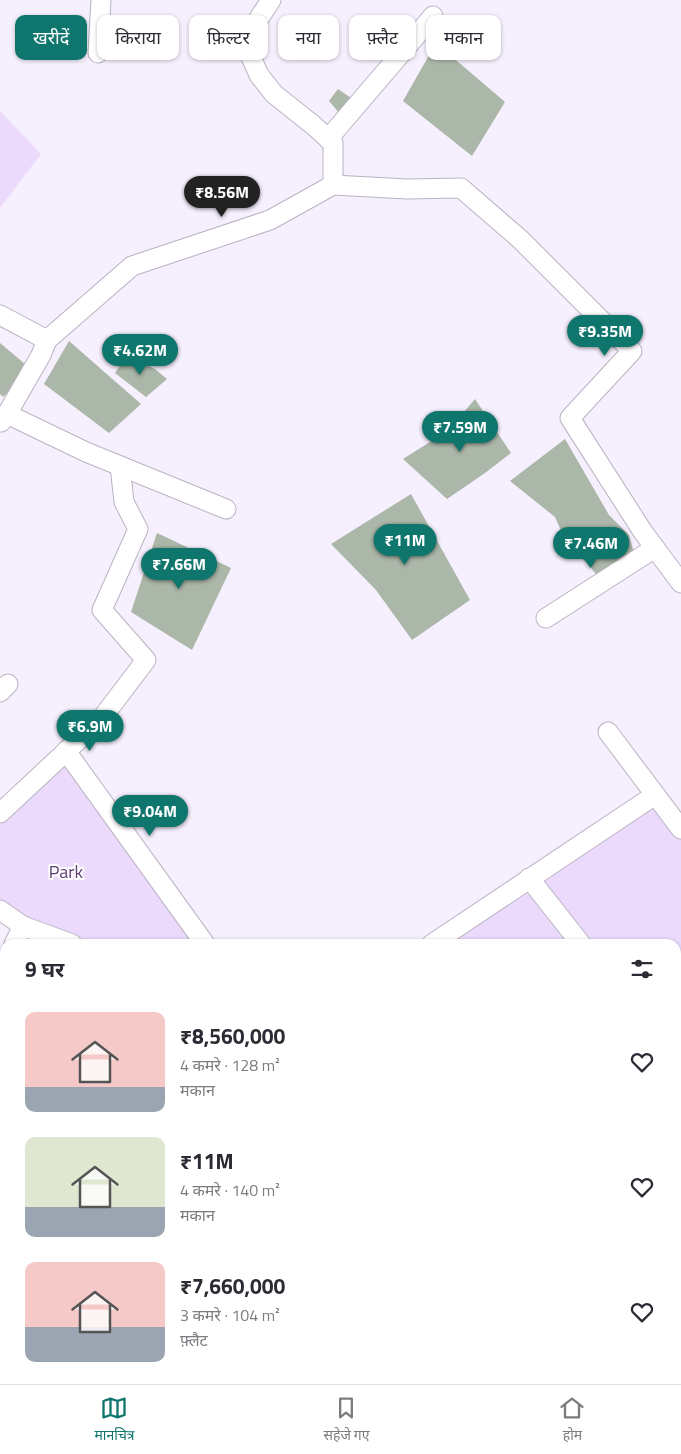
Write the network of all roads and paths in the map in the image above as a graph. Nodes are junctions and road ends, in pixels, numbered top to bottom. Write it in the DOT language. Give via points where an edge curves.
graph roads {
  1 [pos="101,0"];
  2 [pos="271,0"];
  3 [pos="100,15"];
  4 [pos="426,24"];
  5 [pos="328,139"];
  6 [pos="333,185"];
  7 [pos="0,315"];
  8 [pos="47,340"];
  9 [pos="4,418"];
  10 [pos="120,466"];
  11 [pos="226,509"];
  12 [pos="655,548"];
  13 [pos="681,583"];
  14 [pos="546,618"];
  15 [pos="608,732"];
  16 [pos="66,751"];
  17 [pos="655,795"];
  18 [pos="0,813"];
  19 [pos="681,829"];
  20 [pos="529,878"];
  21 [pos="0,910"];
  22 [pos="23,926"];
  23 [pos="16,939"];
  24 [pos="58,939"];
  25 [pos="201,939"];
  26 [pos="439,939"];
  27 [pos="577,939"];
  1 -- 3 [label="street"];
  2 -- 5 [label="street" via="254,26 247,48 258,75 274,94"];
  4 -- 5 [label="street"];
  5 -- 6 [label="street" via="333,143"];
  6 -- 8 [label="street" via="270,220 132,266"];
  6 -- 12 [label="street" via="461,188 521,240 632,352 570,418"];
  7 -- 8 [label="street"];
  8 -- 9 [label="street"];
  9 -- 10 [label="street"];
  10 -- 11 [label="street"];
  10 -- 16 [label="street" via="124,502 138,529 102,610 146,660 102,718"];
  12 -- 13 [label="street"];
  12 -- 14 [label="street"];
  15 -- 17 [label="street"];
  16 -- 18 [label="street"];
  16 -- 25 [label="street"];
  17 -- 19 [label="street"];
  17 -- 20 [label="street"];
  20 -- 26 [label="street"];
  20 -- 27 [label="street"];
  21 -- 22 [label="street"];
  22 -- 23 [label="street"];
  22 -- 24 [label="street"];
}
